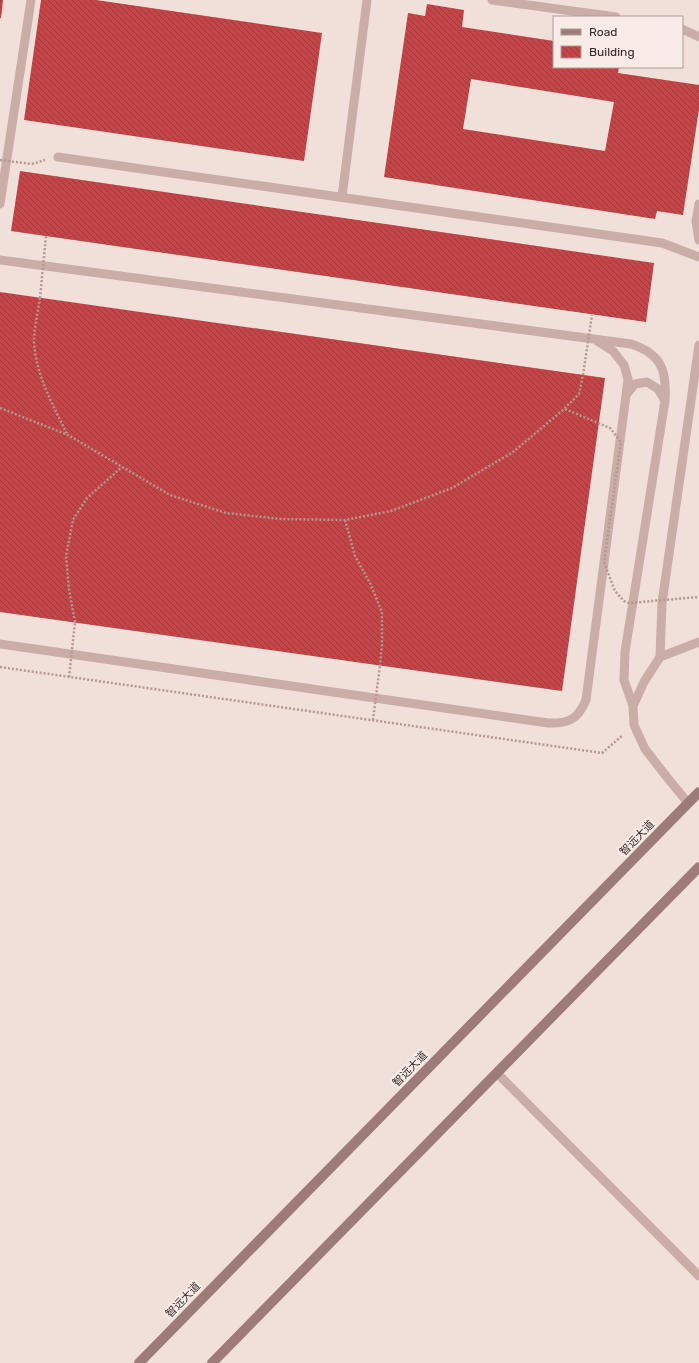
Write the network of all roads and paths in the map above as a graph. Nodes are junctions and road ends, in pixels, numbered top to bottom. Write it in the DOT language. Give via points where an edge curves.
graph roads {
  1 [pos="31,0"];
  2 [pos="367,0"];
  3 [pos="492,0"];
  4 [pos="609,16"];
  5 [pos="683,29"];
  6 [pos="699,37"];
  7 [pos="58,156"];
  8 [pos="0,160"];
  9 [pos="32,164"];
  10 [pos="342,197"];
  11 [pos="0,204"];
  12 [pos="699,204"];
  13 [pos="46,236"];
  14 [pos="699,240"];
  15 [pos="699,257"];
  16 [pos="0,260"];
  17 [pos="592,315"];
  18 [pos="593,339"];
  19 [pos="699,345"];
  20 [pos="626,395"];
  21 [pos="665,401"];
  22 [pos="0,408"];
  23 [pos="565,409"];
  24 [pos="68,435"];
  25 [pos="122,467"];
  26 [pos="345,520"];
  27 [pos="699,597"];
  28 [pos="699,642"];
  29 [pos="0,644"];
  30 [pos="660,657"];
  31 [pos="0,667"];
  32 [pos="69,677"];
  33 [pos="633,706"];
  34 [pos="373,720"];
  35 [pos="634,725"];
  36 [pos="699,792"];
  37 [pos="688,803"];
  38 [pos="699,867"];
  39 [pos="497,1073"];
  40 [pos="699,1276"];
  41 [pos="139,1363"];
  42 [pos="212,1363"];
  1 -- 11 [label="lane"];
  2 -- 10 [label="lane"];
  3 -- 4 [label="lane"];
  5 -- 6 [label="lane"];
  7 -- 10 [label="lane"];
  8 -- 9 [label="path, bridge"];
  10 -- 15 [label="lane" via="662,243"];
  12 -- 14 [label="lane" via="696,221"];
  13 -- 24 [label="path, bridge" via="34,338 38,366 50,399"];
  16 -- 18 [label="lane"];
  17 -- 23 [label="path, bridge" via="579,394"];
  18 -- 20 [label="lane" via="613,351 624,365 628,379"];
  18 -- 21 [label="lane" via="631,344 642,348 657,359 665,378"];
  19 -- 30 [label="lane" via="662,603"];
  20 -- 21 [label="lane" via="635,384 647,382 658,389"];
  20 -- 29 [label="lane" via="586,700 570,721 560,724 548,723"];
  21 -- 33 [label="lane" via="625,652 624,680"];
  22 -- 24 [label="path"];
  23 -- 26 [label="path" via="513,452 452,488 392,511"];
  23 -- 27 [label="path, bridge" via="610,428 621,442 604,562 615,591 629,603"];
  24 -- 25 [label="path"];
  25 -- 26 [label="path" via="170,495 226,514 281,519"];
  25 -- 32 [label="path, bridge" via="87,498 73,520 66,556 75,622"];
  26 -- 34 [label="path, bridge" via="354,556 370,583 382,612 382,645"];
  28 -- 30 [label="lane"];
  30 -- 33 [label="lane"];
  31 -- 32 [label="path"];
  32 -- 34 [label="path"];
  33 -- 35 [label="lane"];
  34 -- 35 [label="path" via="602,753"];
  35 -- 37 [label="lane" via="645,749"];
  36 -- 37 [label="main road, 智远大道"];
  37 -- 41 [label="main road, 智远大道"];
  38 -- 39 [label="main road"];
  39 -- 40 [label="lane"];
  39 -- 42 [label="main road"];
}
